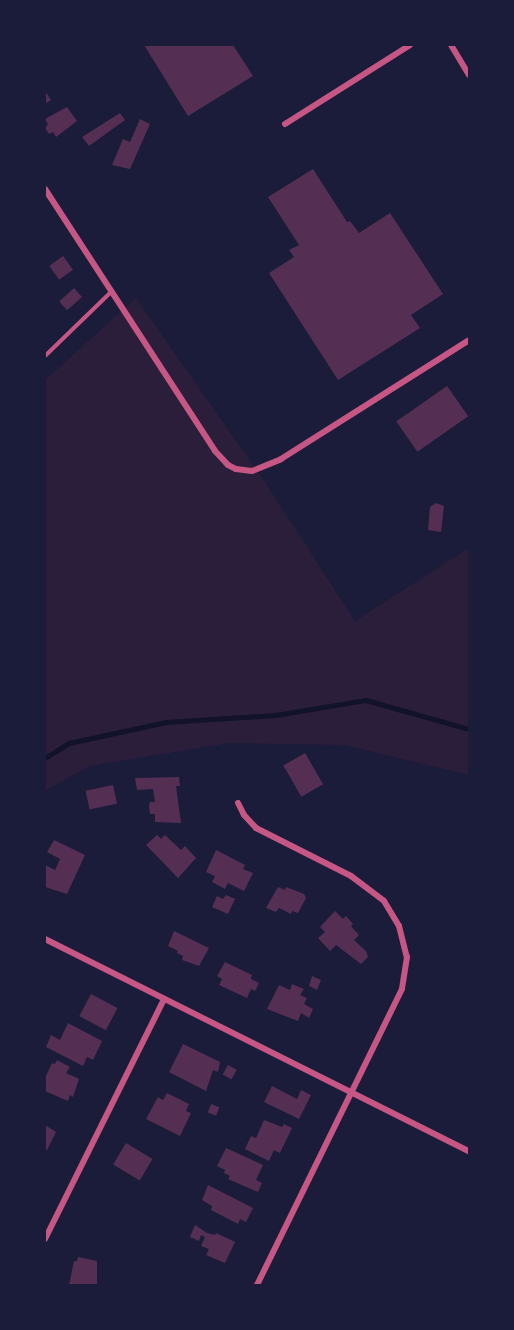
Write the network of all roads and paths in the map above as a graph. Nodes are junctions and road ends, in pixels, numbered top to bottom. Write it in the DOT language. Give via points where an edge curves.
graph roads {
  1 [pos="410,45"];
  2 [pos="450,45"];
  3 [pos="469,75"];
  4 [pos="285,124"];
  5 [pos="45,189"];
  6 [pos="113,291"];
  7 [pos="469,340"];
  8 [pos="45,356"];
  9 [pos="238,803"];
  10 [pos="45,939"];
  11 [pos="164,999"];
  12 [pos="352,1094"];
  13 [pos="469,1151"];
  14 [pos="45,1239"];
  15 [pos="257,1285"];
  1 -- 4 [label="street"];
  2 -- 3 [label="street"];
  5 -- 6 [label="street"];
  6 -- 7 [label="street" via="214,451 228,465 244,471 281,459"];
  6 -- 8 [label="lane"];
  9 -- 12 [label="street" via="256,828 371,889 384,901 399,926 407,957 402,989"];
  10 -- 11 [label="street"];
  11 -- 12 [label="street"];
  11 -- 14 [label="street"];
  12 -- 13 [label="street"];
  12 -- 15 [label="street"];
}
